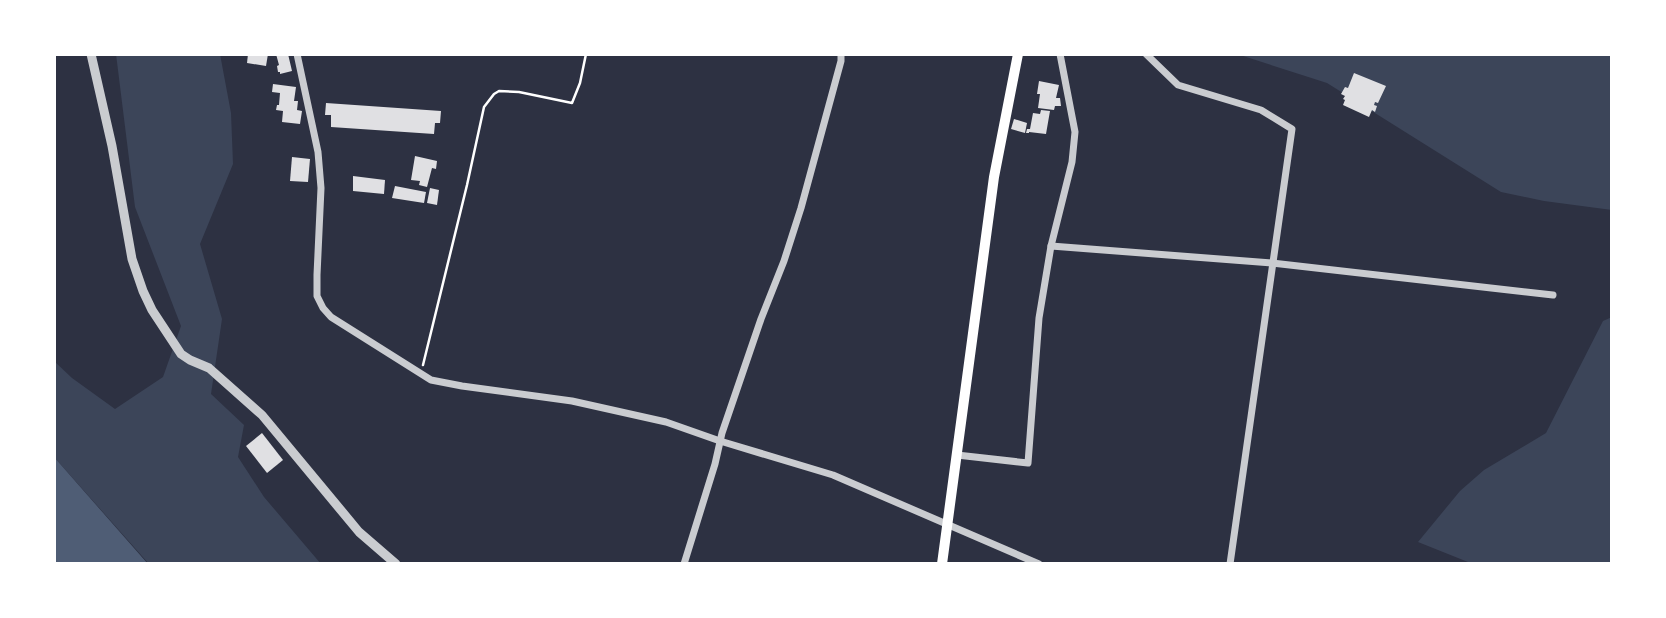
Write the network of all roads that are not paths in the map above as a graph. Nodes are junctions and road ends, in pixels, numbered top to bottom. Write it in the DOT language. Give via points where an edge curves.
graph roads {
  1 [pos="91,54"];
  2 [pos="297,54"];
  3 [pos="841,54"];
  4 [pos="1018,54"];
  5 [pos="1060,54"];
  6 [pos="1146,54"];
  7 [pos="1051,246"];
  8 [pos="1272,263"];
  9 [pos="1553,295"];
  10 [pos="720,441"];
  11 [pos="957,455"];
  12 [pos="948,524"];
  13 [pos="396,564"];
  14 [pos="684,564"];
  15 [pos="942,564"];
  16 [pos="1040,564"];
  17 [pos="1230,564"];
  1 -- 13 [label="street" via="132,259 152,310 181,354 209,368 262,415 359,532"];
  2 -- 10 [label="street" via="321,188 317,296 331,317 431,380 572,401 666,422"];
  3 -- 10 [label="street" via="801,208"];
  4 -- 11 [label="main road" via="994,177"];
  5 -- 7 [label="street" via="1075,132"];
  6 -- 8 [label="street" via="1178,85 1261,110 1292,130"];
  7 -- 8 [label="street"];
  7 -- 11 [label="street" via="1039,318 1028,463"];
  8 -- 9 [label="street"];
  8 -- 17 [label="street"];
  10 -- 12 [label="street" via="833,475"];
  10 -- 14 [label="street"];
  11 -- 12 [label="main road"];
  12 -- 15 [label="main road"];
  12 -- 16 [label="street"];
}
